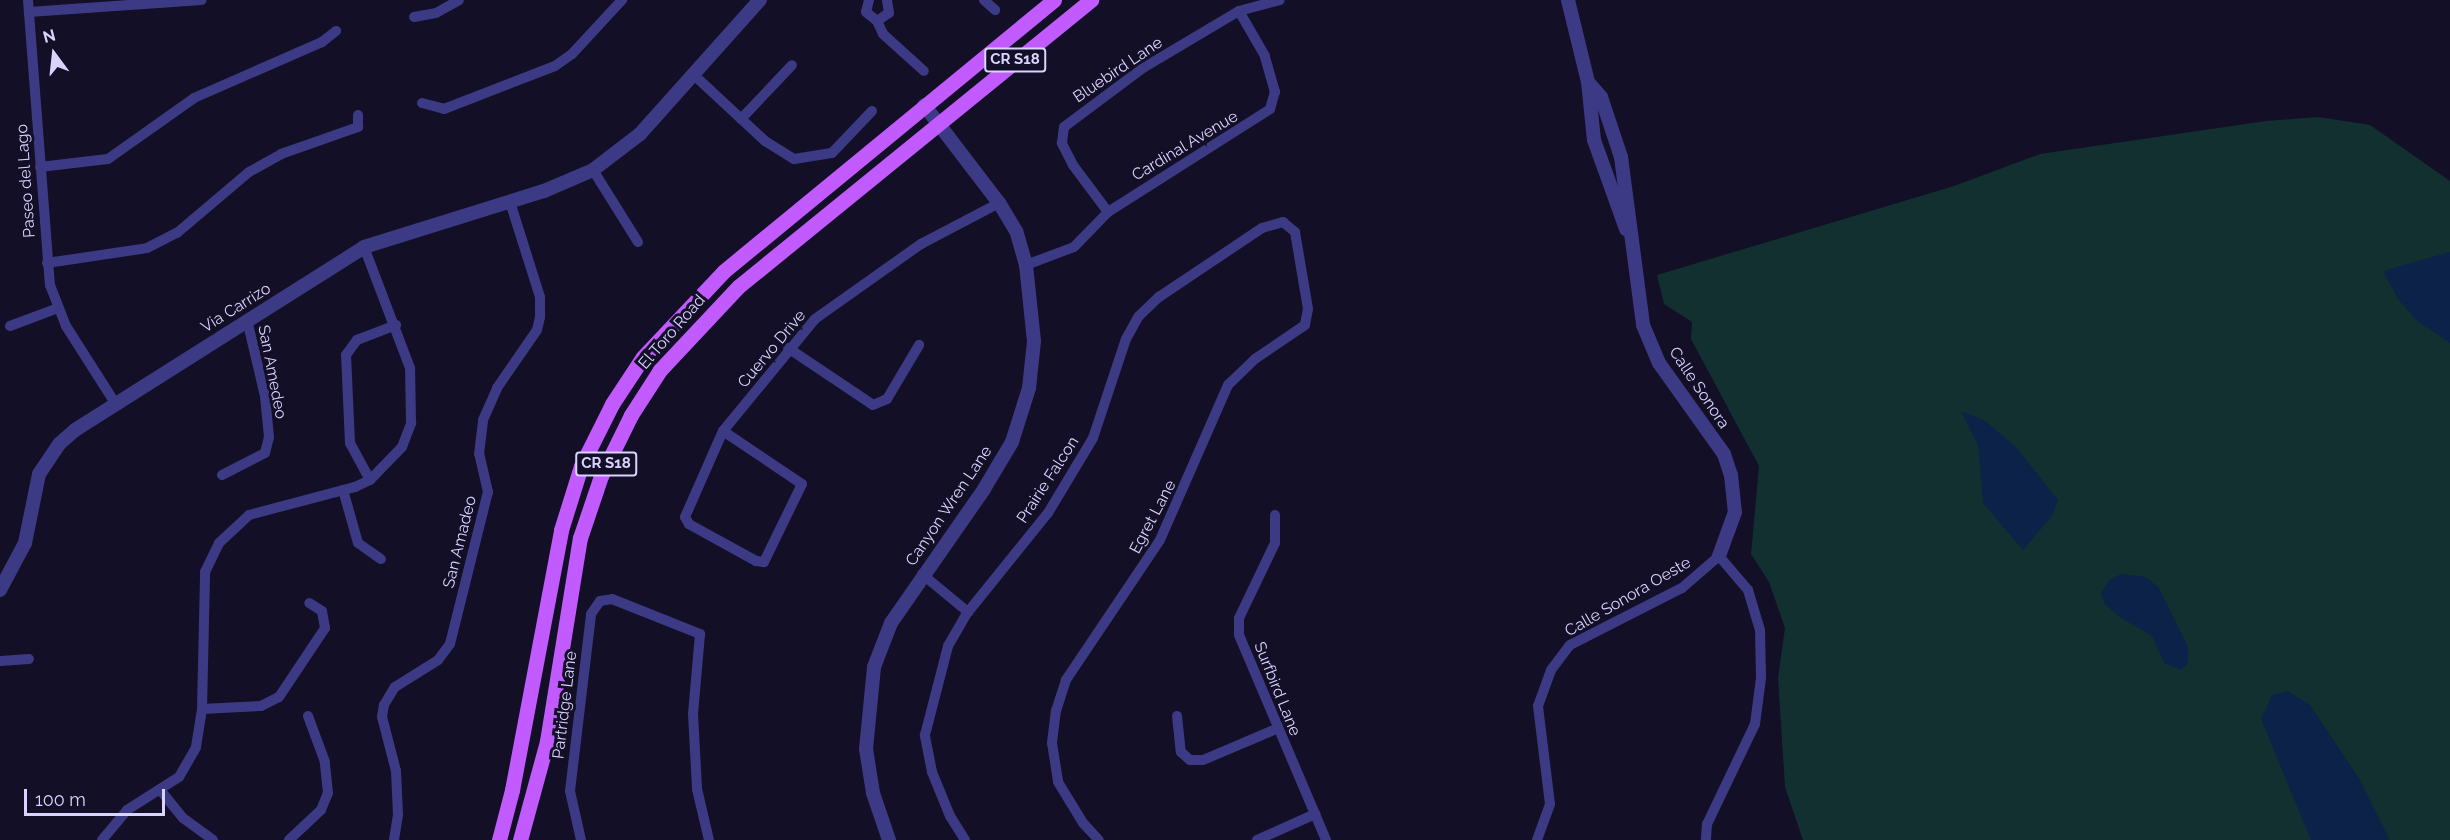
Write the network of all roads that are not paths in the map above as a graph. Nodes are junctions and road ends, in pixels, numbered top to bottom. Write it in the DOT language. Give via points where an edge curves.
graph roads {
  1 [pos="28,0"];
  2 [pos="202,0"];
  3 [pos="459,0"];
  4 [pos="622,0"];
  5 [pos="760,0"];
  6 [pos="868,0"];
  7 [pos="984,0"];
  8 [pos="1054,0"];
  9 [pos="1091,0"];
  10 [pos="1280,0"];
  11 [pos="1568,0"];
  12 [pos="892,2"];
  13 [pos="995,10"];
  14 [pos="1239,11"];
  15 [pos="29,12"];
  16 [pos="414,17"];
  17 [pos="877,21"];
  18 [pos="336,31"];
  19 [pos="792,65"];
  20 [pos="924,71"];
  21 [pos="694,75"];
  22 [pos="1588,82"];
  23 [pos="423,103"];
  24 [pos="924,105"];
  25 [pos="872,111"];
  26 [pos="358,115"];
  27 [pos="741,118"];
  28 [pos="940,122"];
  29 [pos="1623,164"];
  30 [pos="40,167"];
  31 [pos="593,170"];
  32 [pos="1605,177"];
  33 [pos="510,202"];
  34 [pos="999,203"];
  35 [pos="1108,212"];
  36 [pos="1283,222"];
  37 [pos="1629,236"];
  38 [pos="638,242"];
  39 [pos="364,247"];
  40 [pos="47,263"];
  41 [pos="1026,265"];
  42 [pos="58,308"];
  43 [pos="247,320"];
  44 [pos="396,325"];
  45 [pos="10,326"];
  46 [pos="920,345"];
  47 [pos="788,348"];
  48 [pos="115,403"];
  49 [pos="723,431"];
  50 [pos="222,475"];
  51 [pos="370,480"];
  52 [pos="343,490"];
  53 [pos="1275,514"];
  54 [pos="1719,556"];
  55 [pos="381,559"];
  56 [pos="922,574"];
  57 [pos="0,590"];
  58 [pos="309,603"];
  59 [pos="968,612"];
  60 [pos="29,659"];
  61 [pos="0,661"];
  62 [pos="202,709"];
  63 [pos="308,716"];
  64 [pos="1177,716"];
  65 [pos="1276,729"];
  66 [pos="161,791"];
  67 [pos="1315,814"];
  68 [pos="102,840"];
  69 [pos="213,840"];
  70 [pos="289,840"];
  71 [pos="394,840"];
  72 [pos="500,840"];
  73 [pos="520,840"];
  74 [pos="580,840"];
  75 [pos="709,840"];
  76 [pos="889,840"];
  77 [pos="965,840"];
  78 [pos="1099,840"];
  79 [pos="1257,840"];
  80 [pos="1326,840"];
  81 [pos="1537,840"];
  82 [pos="1706,840"];
  1 -- 15 [label="street, Paseo del Lago"];
  2 -- 15 [label="street"];
  3 -- 16 [label="street" via="435,13"];
  4 -- 23 [label="street" via="572,54 555,66 444,109"];
  5 -- 21 [label="street, Via Carrizo"];
  6 -- 17 [label="street" via="866,12"];
  7 -- 13 [label="street"];
  8 -- 24 [label="main road, El Toro Road / CR S18"];
  9 -- 28 [label="main road, El Toro Road / CR S18"];
  10 -- 14 [label="street, Bluebird Lane"];
  11 -- 22 [label="street, Calle Sonora"];
  12 -- 17 [label="street" via="889,13"];
  14 -- 35 [label="street, Cardinal Avenue" via="1265,56 1275,92 1270,110"];
  14 -- 35 [label="street, Bluebird Lane" via="1143,68 1064,126 1062,143 1073,165"];
  15 -- 30 [label="street, Paseo del Lago"];
  17 -- 20 [label="street" via="883,34"];
  18 -- 30 [label="street" via="322,42 194,98 108,159"];
  19 -- 27 [label="street"];
  21 -- 27 [label="street"];
  21 -- 31 [label="street, Via Carrizo" via="640,134"];
  22 -- 29 [label="street, Calle Sonora" via="1601,97"];
  22 -- 32 [label="street, Calle Sonora" via="1594,140"];
  24 -- 28 [label="street, Canyon Wren Lane"];
  24 -- 72 [label="main road, El Toro Road / CR S18" via="724,271 643,357 612,404 582,466 561,530"];
  25 -- 27 [label="street" via="832,153 794,159 779,152"];
  26 -- 40 [label="street" via="358,127 281,154 249,172 177,233 147,248"];
  28 -- 34 [label="street, Canyon Wren Lane"];
  28 -- 73 [label="main road, El Toro Road / CR S18" via="739,286 660,370 630,416 601,476 580,538 547,741"];
  29 -- 32 [label="street"];
  29 -- 37 [label="street, Calle Sonora"];
  30 -- 40 [label="street, Paseo del Lago"];
  31 -- 33 [label="street, Via Carrizo"];
  31 -- 38 [label="street"];
  32 -- 37 [label="street, Calle Sonora"];
  33 -- 39 [label="street, Via Carrizo"];
  33 -- 71 [label="street, San Amadeo" via="540,297 540,317 537,330 497,388 483,420 479,454 488,492 450,644 438,660 395,687 384,705 382,717 396,771 398,815"];
  34 -- 41 [label="street, Canyon Wren Lane" via="1016,231"];
  34 -- 47 [label="street, Cuervo Drive" via="921,244 815,319"];
  35 -- 41 [label="street, Cardinal Avenue" via="1074,246"];
  36 -- 59 [label="street, Prairie Falcon" via="1262,228 1159,297 1139,316 1126,339 1093,438 1048,513"];
  36 -- 78 [label="street, Egret Lane" via="1295,232 1308,309 1305,325 1255,358 1228,385 1160,540 1066,680 1056,710 1052,743 1058,782 1083,823"];
  37 -- 54 [label="street, Calle Sonora" via="1643,325 1659,363 1724,454 1731,475 1735,512"];
  39 -- 43 [label="street, Via Carrizo"];
  39 -- 44 [label="street"];
  40 -- 42 [label="street, Paseo del Lago"];
  41 -- 56 [label="street, Canyon Wren Lane" via="1034,341 1029,388 1012,442 984,489"];
  42 -- 45 [label="street"];
  42 -- 48 [label="street, Paseo del Lago"];
  43 -- 48 [label="street, Via Carrizo"];
  43 -- 50 [label="street, San Amedeo" via="265,396 268,437 265,453"];
  44 -- 51 [label="street" via="410,368 411,423 402,447"];
  44 -- 51 [label="street" via="357,340 346,355 350,443"];
  46 -- 47 [label="street" via="887,399 873,405"];
  47 -- 49 [label="street, Cuervo Drive"];
  48 -- 57 [label="street, Via Carrizo" via="59,444 46,460 33,492 25,543"];
  49 -- 49 [label="street, Cuervo Drive" via="802,484 764,562 689,524 687,510"];
  51 -- 52 [label="street"];
  52 -- 55 [label="street" via="358,543"];
  52 -- 62 [label="street" via="249,515 228,532 211,554 202,597"];
  53 -- 65 [label="street, Surfbird Lane" via="1275,543 1249,591 1239,627"];
  54 -- 81 [label="street, Calle Sonora Oeste" via="1682,588 1570,645 1551,670 1538,706 1550,804"];
  54 -- 82 [label="street" via="1748,590 1760,630 1761,678 1755,724 1707,824"];
  56 -- 59 [label="street"];
  56 -- 76 [label="street, Canyon Wren Lane" via="882,645 868,706 869,772"];
  58 -- 62 [label="street" via="322,611 325,628 279,697 261,706"];
  59 -- 77 [label="street, Prairie Falcon" via="948,646 926,735 932,772"];
  60 -- 61 [label="street"];
  62 -- 66 [label="street" via="192,757 179,777"];
  63 -- 70 [label="street" via="325,762 328,793 321,810"];
  64 -- 65 [label="street" via="1181,752 1190,760 1203,760"];
  65 -- 67 [label="street, Surfbird Lane"];
  66 -- 68 [label="street" via="127,810"];
  66 -- 69 [label="street" via="183,818"];
  67 -- 79 [label="street"];
  67 -- 80 [label="street, Surfbird Lane"];
  74 -- 75 [label="street, Partridge Lane" via="570,791 591,614 600,601 625,601 672,625 700,634 693,714 697,789"];
}
